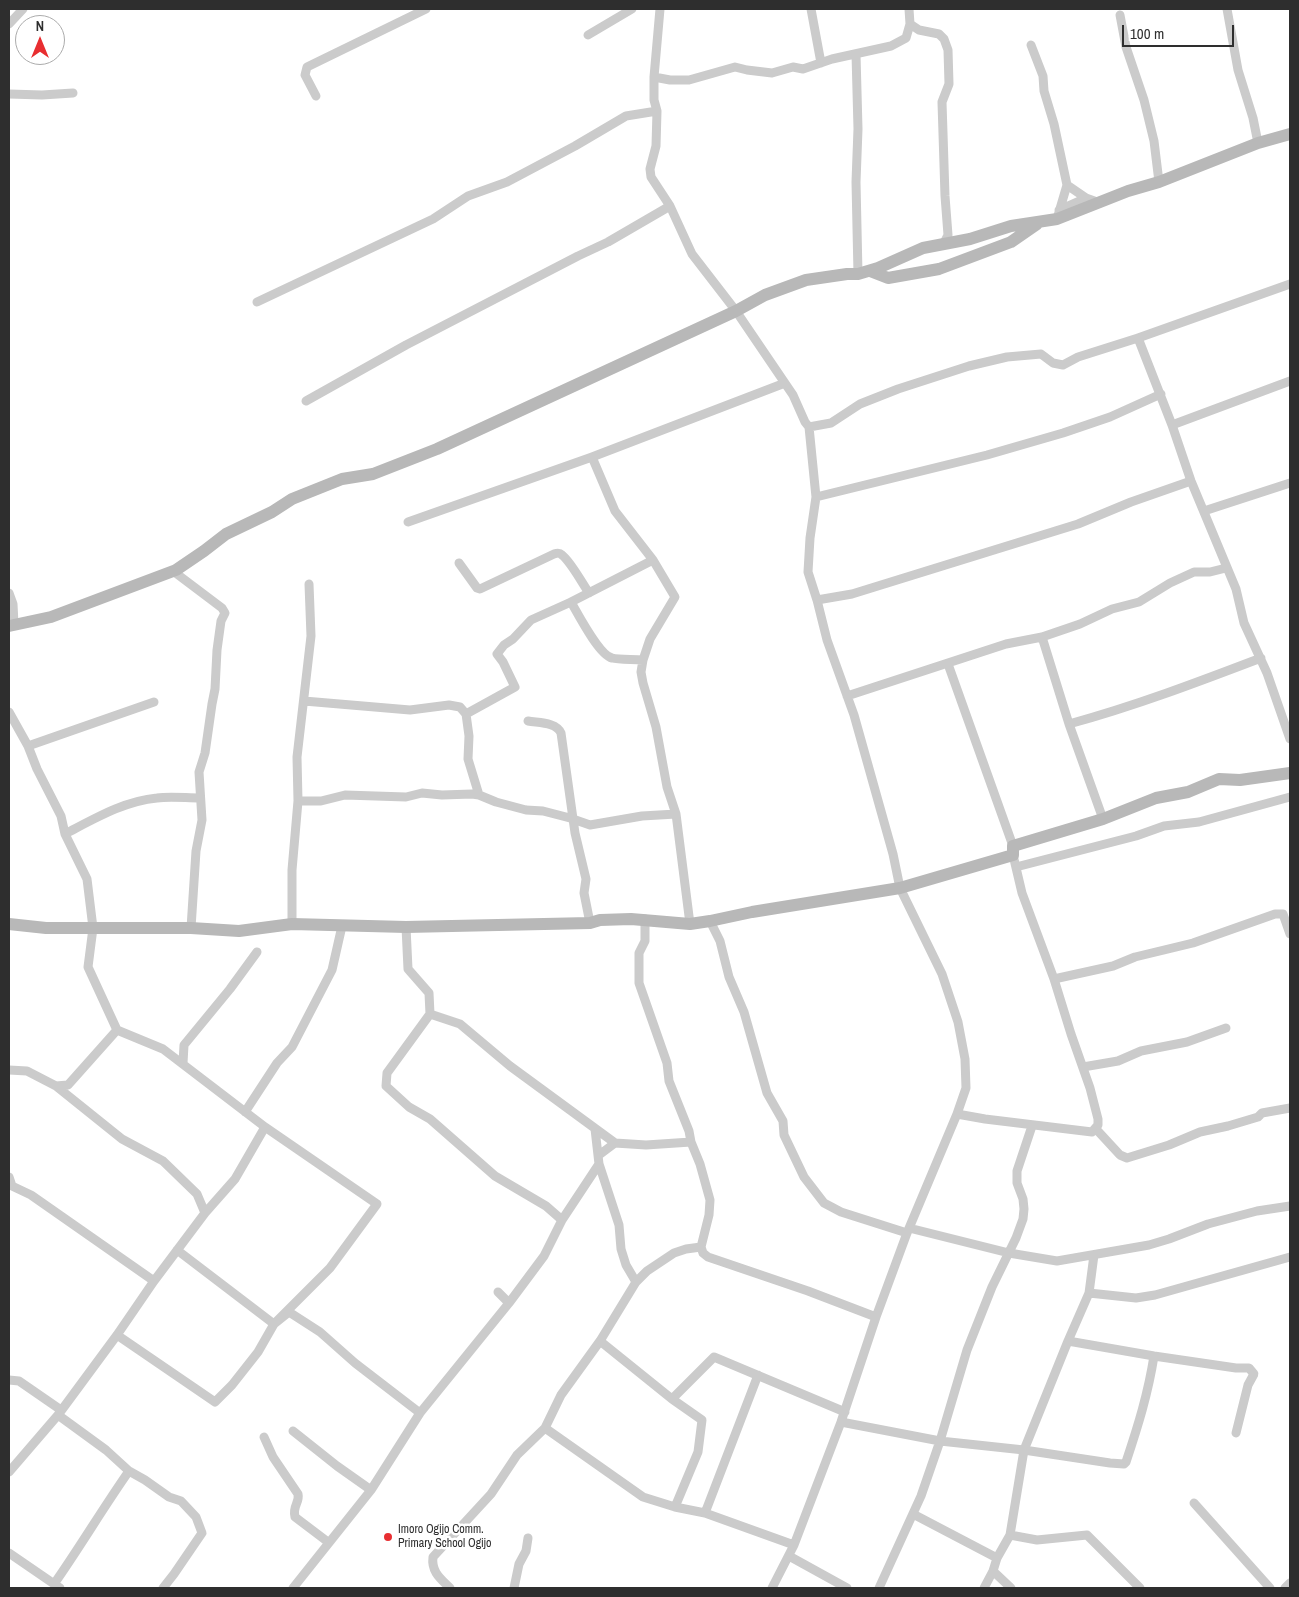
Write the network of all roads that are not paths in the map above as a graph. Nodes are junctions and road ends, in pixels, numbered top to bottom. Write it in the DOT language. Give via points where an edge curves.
graph roads {
  1 [pos="22,9"];
  2 [pos="426,9"];
  3 [pos="632,9"];
  4 [pos="660,9"];
  5 [pos="811,9"];
  6 [pos="909,9"];
  7 [pos="1227,9"];
  8 [pos="1120,15"];
  9 [pos="9,24"];
  10 [pos="910,24"];
  11 [pos="588,35"];
  12 [pos="1031,45"];
  13 [pos="856,54"];
  14 [pos="821,62"];
  15 [pos="654,77"];
  16 [pos="73,93"];
  17 [pos="9,94"];
  18 [pos="316,96"];
  19 [pos="657,111"];
  20 [pos="1290,134"];
  21 [pos="1258,143"];
  22 [pos="1160,182"];
  23 [pos="1067,185"];
  24 [pos="1086,198"];
  25 [pos="1100,203"];
  26 [pos="670,206"];
  27 [pos="1058,214"];
  28 [pos="1040,222"];
  29 [pos="949,240"];
  30 [pos="864,273"];
  31 [pos="1290,284"];
  32 [pos="257,302"];
  33 [pos="736,312"];
  34 [pos="1138,338"];
  35 [pos="1290,381"];
  36 [pos="785,383"];
  37 [pos="1161,394"];
  38 [pos="306,401"];
  39 [pos="1172,425"];
  40 [pos="809,427"];
  41 [pos="592,457"];
  42 [pos="1191,481"];
  43 [pos="1290,483"];
  44 [pos="816,497"];
  45 [pos="1204,512"];
  46 [pos="408,522"];
  47 [pos="653,560"];
  48 [pos="459,564"];
  49 [pos="1226,568"];
  50 [pos="173,571"];
  51 [pos="309,584"];
  52 [pos="9,593"];
  53 [pos="589,593"];
  54 [pos="817,600"];
  55 [pos="571,602"];
  56 [pos="12,627"];
  57 [pos="1042,636"];
  58 [pos="1261,658"];
  59 [pos="643,660"];
  60 [pos="948,664"];
  61 [pos="847,696"];
  62 [pos="304,701"];
  63 [pos="154,702"];
  64 [pos="9,712"];
  65 [pos="466,714"];
  66 [pos="528,721"];
  67 [pos="1070,724"];
  68 [pos="1290,740"];
  69 [pos="28,746"];
  70 [pos="1290,774"];
  71 [pos="480,795"];
  72 [pos="1290,797"];
  73 [pos="200,798"];
  74 [pos="298,801"];
  75 [pos="676,814"];
  76 [pos="573,819"];
  77 [pos="1103,819"];
  78 [pos="66,834"];
  79 [pos="1013,850"];
  80 [pos="1016,867"];
  81 [pos="900,888"];
  82 [pos="645,919"];
  83 [pos="710,921"];
  84 [pos="590,923"];
  85 [pos="9,924"];
  86 [pos="292,924"];
  87 [pos="690,924"];
  88 [pos="342,926"];
  89 [pos="406,927"];
  90 [pos="93,928"];
  91 [pos="191,928"];
  92 [pos="1290,934"];
  93 [pos="257,952"];
  94 [pos="1054,978"];
  95 [pos="430,1014"];
  96 [pos="1226,1028"];
  97 [pos="117,1030"];
  98 [pos="184,1045"];
  99 [pos="163,1050"];
  100 [pos="183,1064"];
  101 [pos="1083,1067"];
  102 [pos="9,1070"];
  103 [pos="56,1086"];
  104 [pos="1290,1108"];
  105 [pos="245,1112"];
  106 [pos="957,1114"];
  107 [pos="1032,1126"];
  108 [pos="265,1127"];
  109 [pos="595,1129"];
  110 [pos="1096,1129"];
  111 [pos="691,1142"];
  112 [pos="615,1143"];
  113 [pos="599,1159"];
  114 [pos="9,1177"];
  115 [pos="1290,1206"];
  116 [pos="205,1213"];
  117 [pos="562,1220"];
  118 [pos="908,1231"];
  119 [pos="701,1247"];
  120 [pos="177,1250"];
  121 [pos="1009,1253"];
  122 [pos="1094,1255"];
  123 [pos="1290,1257"];
  124 [pos="154,1281"];
  125 [pos="636,1282"];
  126 [pos="498,1292"];
  127 [pos="1089,1293"];
  128 [pos="510,1303"];
  129 [pos="876,1317"];
  130 [pos="117,1335"];
  131 [pos="600,1341"];
  132 [pos="1068,1341"];
  133 [pos="1154,1356"];
  134 [pos="758,1375"];
  135 [pos="9,1380"];
  136 [pos="672,1399"];
  137 [pos="59,1412"];
  138 [pos="845,1412"];
  139 [pos="420,1413"];
  140 [pos="841,1422"];
  141 [pos="544,1428"];
  142 [pos="293,1431"];
  143 [pos="1236,1433"];
  144 [pos="264,1437"];
  145 [pos="940,1440"];
  146 [pos="1024,1450"];
  147 [pos="129,1471"];
  148 [pos="9,1472"];
  149 [pos="371,1490"];
  150 [pos="1194,1503"];
  151 [pos="675,1507"];
  152 [pos="705,1513"];
  153 [pos="913,1514"];
  154 [pos="1010,1535"];
  155 [pos="528,1538"];
  156 [pos="328,1542"];
  157 [pos="794,1545"];
  158 [pos="9,1553"];
  159 [pos="789,1556"];
  160 [pos="997,1558"];
  161 [pos="992,1571"];
  162 [pos="1290,1583"];
  163 [pos="57,1586"];
  164 [pos="163,1588"];
  165 [pos="294,1588"];
  166 [pos="450,1588"];
  167 [pos="514,1588"];
  168 [pos="772,1588"];
  169 [pos="847,1588"];
  170 [pos="879,1588"];
  171 [pos="984,1588"];
  172 [pos="1011,1588"];
  173 [pos="1140,1588"];
  174 [pos="1270,1588"];
  175 [pos="1285,1588"];
  1 -- 9 [label="street"];
  2 -- 18 [label="street" via="307,67 305,75"];
  3 -- 11 [label="street"];
  4 -- 15 [label="street"];
  5 -- 14 [label="street"];
  6 -- 10 [label="street"];
  7 -- 21 [label="street" via="1238,70"];
  8 -- 22 [label="street" via="1126,47 1154,141"];
  10 -- 13 [label="street" via="906,38 899,43"];
  10 -- 29 [label="street" via="919,30 939,34 948,50 949,84 942,102"];
  12 -- 23 [label="street" via="1043,76"];
  13 -- 14 [label="street"];
  13 -- 30 [label="street" via="856,182"];
  14 -- 15 [label="street" via="803,69 793,67 772,73 735,67 689,80"];
  15 -- 19 [label="street"];
  16 -- 17 [label="street"];
  19 -- 26 [label="street" via="651,177"];
  19 -- 32 [label="street" via="626,116 507,182 468,196 433,219"];
  20 -- 21 [label="street"];
  21 -- 22 [label="street"];
  22 -- 25 [label="street"];
  23 -- 24 [label="street"];
  23 -- 27 [label="street"];
  24 -- 25 [label="street"];
  24 -- 27 [label="street"];
  25 -- 27 [label="street"];
  26 -- 33 [label="street" via="692,254"];
  26 -- 38 [label="street"];
  27 -- 28 [label="street"];
  28 -- 29 [label="street" via="1011,226 970,239"];
  28 -- 30 [label="street" via="1011,242 939,269 888,278"];
  29 -- 30 [label="street"];
  30 -- 33 [label="street" via="806,280 765,295"];
  31 -- 34 [label="street"];
  33 -- 36 [label="street"];
  33 -- 50 [label="street" via="437,449 373,474 342,479 292,499 226,534"];
  34 -- 37 [label="street"];
  34 -- 40 [label="street" via="1063,365 1041,354 1007,357 968,366 860,404 831,423"];
  35 -- 39 [label="street"];
  36 -- 40 [label="street"];
  36 -- 41 [label="street"];
  37 -- 39 [label="street"];
  37 -- 44 [label="street" via="1110,417 1063,433"];
  39 -- 42 [label="street"];
  40 -- 44 [label="street"];
  41 -- 46 [label="street"];
  41 -- 47 [label="street" via="615,511"];
  42 -- 45 [label="street"];
  42 -- 54 [label="street" via="1078,524 852,594"];
  43 -- 45 [label="street"];
  44 -- 54 [label="street" via="808,572"];
  45 -- 49 [label="street"];
  47 -- 53 [label="street"];
  47 -- 59 [label="street" via="675,598 650,639"];
  48 -- 53 [label="street" via="480,589 558,553"];
  49 -- 57 [label="street" via="1194,572 1140,602"];
  49 -- 58 [label="street" via="1236,589 1244,623"];
  50 -- 56 [label="street" via="51,617"];
  50 -- 73 [label="street" via="225,613 217,650 216,689 200,772"];
  51 -- 62 [label="street" via="311,636"];
  52 -- 56 [label="street" via="13,604"];
  53 -- 55 [label="street"];
  54 -- 61 [label="street" via="826,640"];
  55 -- 59 [label="street" via="603,654 611,658"];
  55 -- 65 [label="street" via="531,620 504,644 497,654 515,687"];
  57 -- 60 [label="street" via="1006,644"];
  57 -- 67 [label="street"];
  58 -- 67 [label="street" via="1162,696"];
  58 -- 68 [label="street"];
  59 -- 75 [label="street" via="643,683"];
  60 -- 61 [label="street"];
  60 -- 79 [label="street"];
  61 -- 81 [label="street"];
  62 -- 65 [label="street" via="410,710 449,705 460,707"];
  62 -- 74 [label="street" via="297,756"];
  63 -- 69 [label="street"];
  64 -- 69 [label="street"];
  65 -- 71 [label="street" via="468,759"];
  66 -- 76 [label="street" via="555,726 561,733"];
  67 -- 77 [label="street"];
  69 -- 78 [label="street"];
  70 -- 77 [label="street" via="1219,779 1188,792 1156,798"];
  71 -- 74 [label="street" via="345,795 321,801"];
  71 -- 76 [label="street" via="526,810 543,810"];
  72 -- 80 [label="street" via="1199,822 1164,826"];
  73 -- 78 [label="street" via="147,800 115,809"];
  73 -- 91 [label="street" via="202,820 196,851"];
  74 -- 86 [label="street" via="292,870"];
  75 -- 76 [label="street" via="590,825"];
  75 -- 87 [label="street"];
  76 -- 84 [label="street" via="586,879 584,893"];
  77 -- 79 [label="street"];
  78 -- 90 [label="street" via="87,879"];
  79 -- 80 [label="street"];
  79 -- 81 [label="street"];
  80 -- 94 [label="street" via="1022,893"];
  81 -- 83 [label="street"];
  81 -- 106 [label="street" via="942,974 958,1022 966,1088"];
  82 -- 84 [label="street"];
  82 -- 87 [label="street"];
  82 -- 111 [label="street" via="644,940 639,953 639,983"];
  83 -- 87 [label="street"];
  83 -- 118 [label="street" via="720,940 729,977 744,1012 767,1093 783,1121 784,1135 804,1177 824,1203 841,1212"];
  84 -- 89 [label="street"];
  85 -- 90 [label="street"];
  86 -- 88 [label="street"];
  86 -- 91 [label="street" via="239,931"];
  88 -- 89 [label="street"];
  88 -- 105 [label="street" via="332,970 292,1047 277,1063"];
  89 -- 95 [label="street" via="408,969 429,993"];
  90 -- 91 [label="street"];
  90 -- 97 [label="street" via="88,967"];
  92 -- 94 [label="street" via="1283,914 1275,914 1193,943 1135,957 1113,966"];
  93 -- 98 [label="street"];
  94 -- 101 [label="street"];
  95 -- 109 [label="street" via="460,1024"];
  95 -- 117 [label="street" via="387,1073 386,1086 410,1108 430,1119 495,1176 546,1206"];
  96 -- 101 [label="street" via="1187,1042 1141,1051 1118,1062"];
  97 -- 99 [label="street"];
  97 -- 103 [label="street" via="68,1085"];
  98 -- 99 [label="street"];
  98 -- 100 [label="street"];
  99 -- 100 [label="street"];
  100 -- 105 [label="street"];
  101 -- 110 [label="street" via="1098,1119"];
  102 -- 103 [label="street" via="27,1071"];
  103 -- 116 [label="street" via="122,1140 163,1161 197,1194"];
  104 -- 110 [label="street" via="1200,1132 1127,1158 1120,1156"];
  105 -- 108 [label="street"];
  106 -- 107 [label="street"];
  106 -- 118 [label="street"];
  107 -- 110 [label="street" via="1092,1132"];
  107 -- 121 [label="street" via="1017,1171 1024,1209"];
  108 -- 116 [label="street" via="236,1179"];
  108 -- 120 [label="street" via="377,1204 330,1268 274,1324"];
  109 -- 112 [label="street"];
  109 -- 113 [label="street"];
  111 -- 112 [label="street" via="646,1146"];
  111 -- 119 [label="street" via="710,1200"];
  112 -- 113 [label="street"];
  113 -- 117 [label="street"];
  113 -- 125 [label="street" via="619,1225 621,1249"];
  114 -- 124 [label="street" via="12,1186"];
  115 -- 122 [label="street" via="1208,1224 1149,1245"];
  116 -- 120 [label="street"];
  117 -- 128 [label="street" via="544,1256"];
  118 -- 121 [label="street"];
  118 -- 129 [label="street"];
  119 -- 125 [label="street" via="674,1253"];
  119 -- 129 [label="street" via="708,1257"];
  120 -- 124 [label="street"];
  121 -- 122 [label="street" via="1058,1261"];
  121 -- 145 [label="street" via="967,1350"];
  122 -- 127 [label="street"];
  123 -- 127 [label="street" via="1155,1295 1136,1298"];
  124 -- 130 [label="street"];
  125 -- 131 [label="street"];
  126 -- 128 [label="street"];
  127 -- 132 [label="street"];
  128 -- 139 [label="street"];
  129 -- 138 [label="street"];
  130 -- 137 [label="street"];
  130 -- 139 [label="street" via="215,1402 258,1352 274,1324 289,1312 320,1332"];
  131 -- 136 [label="street"];
  131 -- 141 [label="street" via="560,1395"];
  132 -- 133 [label="street"];
  132 -- 146 [label="street"];
  133 -- 143 [label="street" via="1249,1368 1254,1374"];
  133 -- 146 [label="street" via="1142,1415 1124,1464"];
  134 -- 136 [label="street" via="714,1358"];
  134 -- 138 [label="street"];
  134 -- 152 [label="street"];
  135 -- 137 [label="street" via="19,1381"];
  136 -- 151 [label="street" via="702,1420 698,1452"];
  137 -- 147 [label="street"];
  137 -- 148 [label="street"];
  138 -- 140 [label="street"];
  139 -- 149 [label="street"];
  140 -- 145 [label="street"];
  140 -- 157 [label="street"];
  141 -- 151 [label="street" via="643,1497"];
  141 -- 166 [label="street" via="434,1557 432,1565 435,1572"];
  142 -- 149 [label="street"];
  144 -- 156 [label="street" via="273,1457 298,1494 293,1511 295,1517"];
  145 -- 146 [label="street"];
  145 -- 153 [label="street"];
  146 -- 154 [label="street"];
  147 -- 163 [label="street"];
  147 -- 164 [label="street" via="181,1501 196,1516 202,1533"];
  149 -- 156 [label="street"];
  150 -- 174 [label="street"];
  151 -- 152 [label="street"];
  152 -- 157 [label="street"];
  153 -- 160 [label="street"];
  153 -- 170 [label="street"];
  154 -- 160 [label="street"];
  154 -- 173 [label="street" via="1037,1540 1087,1535"];
  155 -- 167 [label="street"];
  156 -- 165 [label="street"];
  157 -- 159 [label="street"];
  158 -- 163 [label="street"];
  159 -- 168 [label="street"];
  159 -- 169 [label="street"];
  160 -- 161 [label="street"];
  161 -- 171 [label="street"];
  161 -- 172 [label="street"];
  162 -- 175 [label="street"];
}
